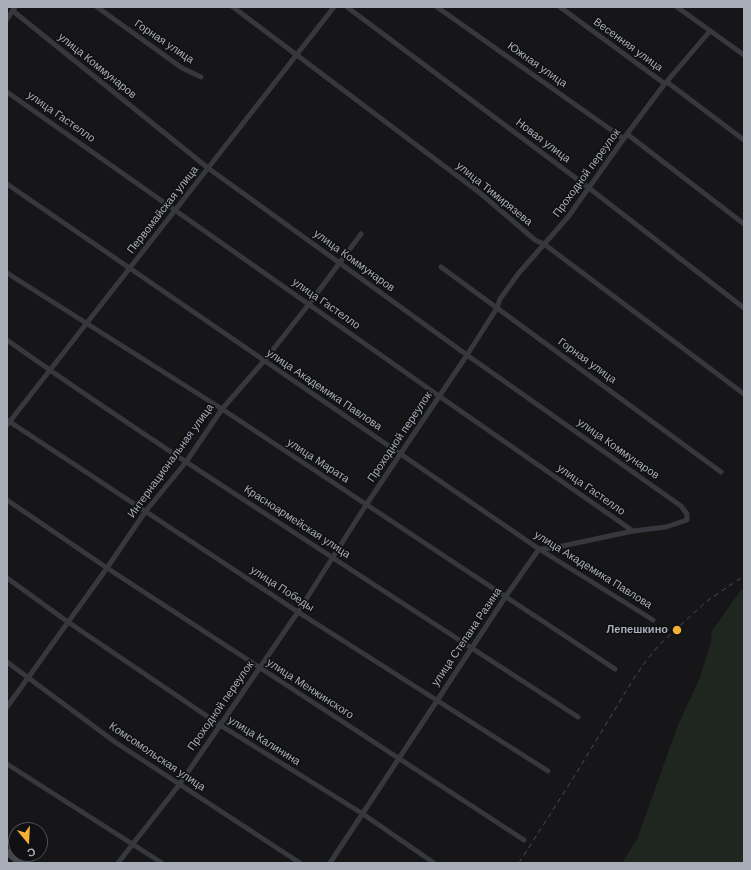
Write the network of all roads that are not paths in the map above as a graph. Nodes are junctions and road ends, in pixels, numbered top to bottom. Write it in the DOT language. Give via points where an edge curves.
graph roads {
  1 [pos="97,7"];
  2 [pos="233,7"];
  3 [pos="334,7"];
  4 [pos="347,7"];
  5 [pos="437,7"];
  6 [pos="560,7"];
  7 [pos="677,7"];
  8 [pos="14,9"];
  9 [pos="7,19"];
  10 [pos="710,31"];
  11 [pos="296,55"];
  12 [pos="744,55"];
  13 [pos="201,77"];
  14 [pos="666,83"];
  15 [pos="7,92"];
  16 [pos="626,137"];
  17 [pos="744,140"];
  18 [pos="208,168"];
  19 [pos="7,184"];
  20 [pos="589,188"];
  21 [pos="175,210"];
  22 [pos="744,224"];
  23 [pos="361,234"];
  24 [pos="544,244"];
  25 [pos="340,263"];
  26 [pos="441,267"];
  27 [pos="130,269"];
  28 [pos="7,273"];
  29 [pos="309,304"];
  30 [pos="497,308"];
  31 [pos="744,308"];
  32 [pos="87,323"];
  33 [pos="7,340"];
  34 [pos="467,355"];
  35 [pos="264,361"];
  36 [pos="50,371"];
  37 [pos="744,394"];
  38 [pos="438,396"];
  39 [pos="222,410"];
  40 [pos="8,422"];
  41 [pos="400,454"];
  42 [pos="186,462"];
  43 [pos="721,472"];
  44 [pos="7,500"];
  45 [pos="366,505"];
  46 [pos="145,512"];
  47 [pos="633,531"];
  48 [pos="540,549"];
  49 [pos="332,557"];
  50 [pos="108,568"];
  51 [pos="7,578"];
  52 [pos="506,596"];
  53 [pos="298,612"];
  54 [pos="654,620"];
  55 [pos="68,622"];
  56 [pos="471,648"];
  57 [pos="7,662"];
  58 [pos="260,668"];
  59 [pos="615,669"];
  60 [pos="29,678"];
  61 [pos="437,700"];
  62 [pos="7,707"];
  63 [pos="578,717"];
  64 [pos="220,725"];
  65 [pos="400,759"];
  66 [pos="7,764"];
  67 [pos="548,771"];
  68 [pos="179,785"];
  69 [pos="363,814"];
  70 [pos="524,840"];
  71 [pos="133,844"];
  72 [pos="7,852"];
  73 [pos="21,863"];
  74 [pos="118,863"];
  75 [pos="162,863"];
  76 [pos="300,863"];
  77 [pos="330,863"];
  78 [pos="434,863"];
  1 -- 13 [label="street, Горная улица" via="182,68"];
  2 -- 11 [label="street, улица Тимирязева"];
  3 -- 11 [label="street, Первомайская улица"];
  4 -- 20 [label="street, Новая улица"];
  5 -- 16 [label="street, Южная улица"];
  6 -- 14 [label="street, Весенняя улица"];
  7 -- 10 [label="street"];
  8 -- 9 [label="street"];
  8 -- 18 [label="street, улица Коммунаров"];
  10 -- 12 [label="street"];
  10 -- 14 [label="street, Проходной переулок"];
  11 -- 18 [label="street, Первомайская улица"];
  11 -- 24 [label="street, улица Тимирязева" via="480,194 535,240"];
  14 -- 16 [label="street, Проходной переулок"];
  14 -- 17 [label="street, Весенняя улица"];
  15 -- 21 [label="street, улица Гастелло"];
  16 -- 20 [label="street, Проходной переулок"];
  16 -- 22 [label="street, Южная улица"];
  18 -- 21 [label="street, Первомайская улица"];
  18 -- 25 [label="street, улица Коммунаров"];
  19 -- 27 [label="street, улица Академика Павлова"];
  20 -- 24 [label="street, Проходной переулок"];
  20 -- 31 [label="street, Новая улица"];
  21 -- 27 [label="street, Первомайская улица"];
  21 -- 29 [label="street, улица Гастелло"];
  23 -- 25 [label="street, Интернациональная улица"];
  24 -- 30 [label="street, Проходной переулок" via="518,274 500,299"];
  24 -- 37 [label="street, улица Тимирязева"];
  25 -- 29 [label="street, Интернациональная улица"];
  25 -- 34 [label="street, улица Коммунаров"];
  26 -- 30 [label="street, Горная улица"];
  27 -- 32 [label="street, Первомайская улица"];
  27 -- 35 [label="street, улица Академика Павлова"];
  28 -- 32 [label="street, улица Марата"];
  29 -- 35 [label="street, Интернациональная улица"];
  29 -- 38 [label="street, улица Гастелло"];
  30 -- 34 [label="street, Проходной переулок"];
  30 -- 43 [label="street, Горная улица"];
  32 -- 36 [label="street, Первомайская улица"];
  32 -- 39 [label="street, улица Марата"];
  33 -- 36 [label="street, Красноармейская улица"];
  34 -- 38 [label="street, Проходной переулок"];
  34 -- 47 [label="street, улица Коммунаров" via="681,506 687,514 687,520 666,527"];
  35 -- 39 [label="street, Интернациональная улица"];
  35 -- 41 [label="street, улица Академика Павлова"];
  36 -- 40 [label="street, Первомайская улица"];
  36 -- 42 [label="street, Красноармейская улица"];
  38 -- 41 [label="street, Проходной переулок"];
  38 -- 47 [label="street, улица Гастелло"];
  39 -- 42 [label="street, Интернациональная улица"];
  39 -- 45 [label="street, улица Марата"];
  40 -- 46 [label="street, улица Победы"];
  41 -- 45 [label="street, Проходной переулок"];
  41 -- 48 [label="street, улица Академика Павлова"];
  42 -- 46 [label="street, Интернациональная улица"];
  42 -- 49 [label="street, Красноармейская улица"];
  44 -- 50 [label="street, улица Менжинского"];
  45 -- 49 [label="street, Проходной переулок"];
  45 -- 52 [label="street, улица Марата"];
  46 -- 50 [label="street, Интернациональная улица"];
  46 -- 53 [label="street, улица Победы"];
  47 -- 48 [label="street"];
  48 -- 52 [label="street, улица Степана Разина"];
  48 -- 54 [label="street, улица Академика Павлова"];
  49 -- 53 [label="street, Проходной переулок"];
  49 -- 56 [label="street, Красноармейская улица"];
  50 -- 55 [label="street, Интернациональная улица"];
  50 -- 58 [label="street, улица Менжинского"];
  51 -- 55 [label="street, улица Калинина"];
  52 -- 56 [label="street, улица Степана Разина"];
  52 -- 59 [label="street, улица Марата"];
  53 -- 58 [label="street, Проходной переулок"];
  53 -- 61 [label="street, улица Победы"];
  55 -- 60 [label="street, Интернациональная улица"];
  55 -- 64 [label="street, улица Калинина"];
  56 -- 61 [label="street, улица Степана Разина"];
  56 -- 63 [label="street, Красноармейская улица"];
  57 -- 60 [label="street, Комсомольская улица"];
  58 -- 64 [label="street, Проходной переулок"];
  58 -- 65 [label="street, улица Менжинского"];
  60 -- 62 [label="street, Интернациональная улица"];
  60 -- 68 [label="street, Комсомольская улица" via="115,742"];
  61 -- 65 [label="street, улица Степана Разина"];
  61 -- 67 [label="street, улица Победы"];
  64 -- 68 [label="street, Проходной переулок"];
  64 -- 69 [label="street, улица Калинина"];
  65 -- 69 [label="street, улица Степана Разина"];
  65 -- 70 [label="street, улица Менжинского"];
  66 -- 71 [label="street"];
  68 -- 71 [label="street, Проходной переулок"];
  68 -- 76 [label="street, Комсомольская улица"];
  69 -- 77 [label="street, улица Степана Разина"];
  69 -- 78 [label="street, улица Калинина"];
  71 -- 74 [label="street, Проходной переулок"];
  71 -- 75 [label="street"];
  72 -- 73 [label="main road"];
}
